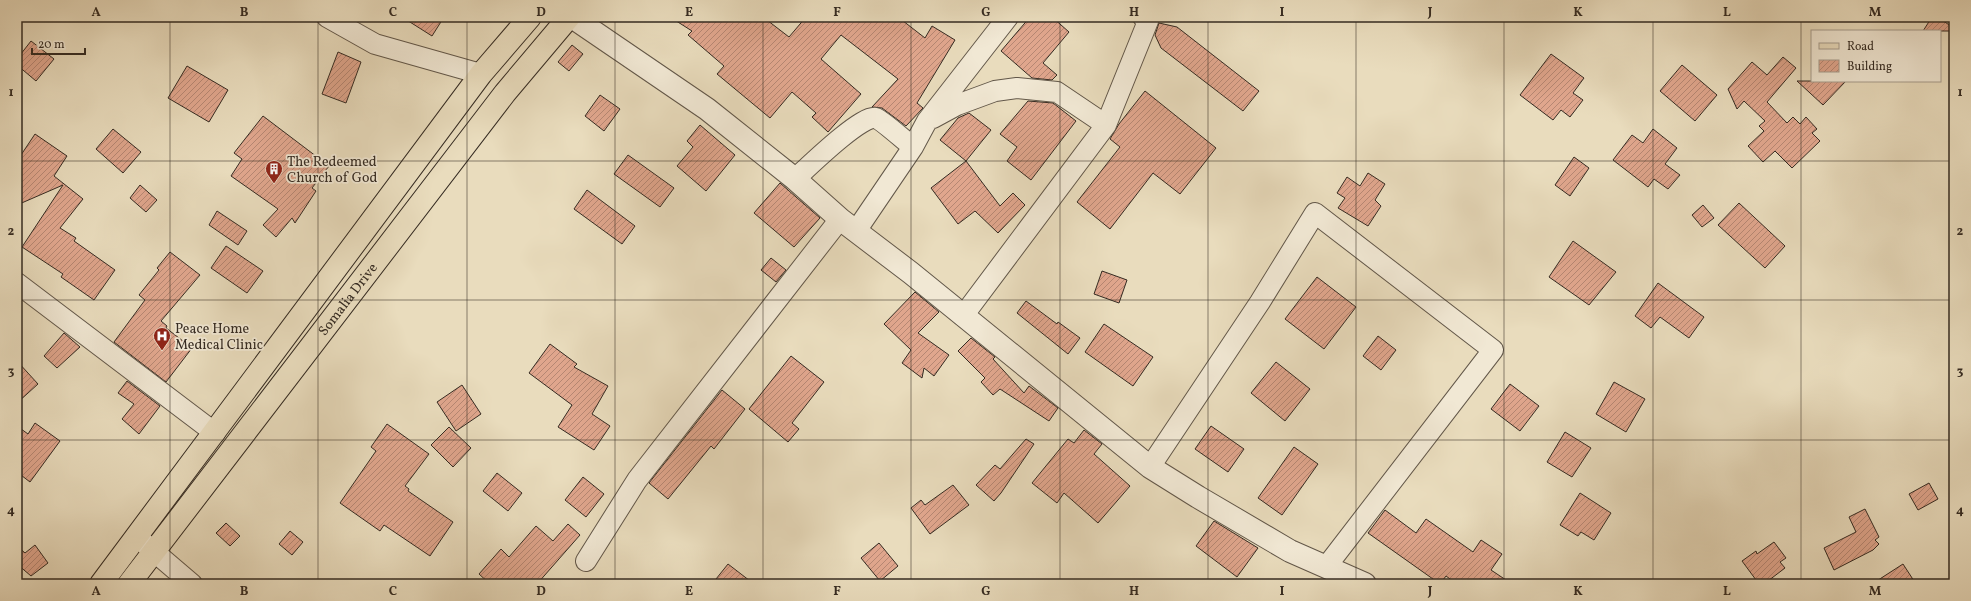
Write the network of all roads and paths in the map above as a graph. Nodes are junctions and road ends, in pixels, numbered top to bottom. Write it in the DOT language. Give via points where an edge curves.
graph roads {
  1 [pos="327,17"];
  2 [pos="530,17"];
  3 [pos="569,17"];
  4 [pos="572,17"];
  5 [pos="1008,17"];
  6 [pos="1145,19"];
  7 [pos="480,74"];
  8 [pos="927,121"];
  9 [pos="1106,125"];
  10 [pos="913,147"];
  11 [pos="795,179"];
  12 [pos="848,225"];
  13 [pos="17,284"];
  14 [pos="963,316"];
  15 [pos="215,433"];
  16 [pos="1150,466"];
  17 [pos="137,537"];
  18 [pos="154,551"];
  19 [pos="586,561"];
  20 [pos="1326,567"];
  21 [pos="101,584"];
  22 [pos="129,584"];
  23 [pos="192,584"];
  24 [pos="1365,584"];
  1 -- 7 [label="street" via="375,44"];
  2 -- 7 [label="main road, Somalia Drive"];
  3 -- 18 [label="main road, Somalia Drive" via="505,93"];
  4 -- 11 [label="street" via="707,109"];
  5 -- 8 [label="street"];
  6 -- 9 [label="street"];
  7 -- 15 [label="main road, Somalia Drive"];
  8 -- 9 [label="street" via="957,105 995,91 1017,88 1057,92"];
  8 -- 10 [label="street"];
  9 -- 14 [label="street"];
  10 -- 11 [label="street" via="876,118 867,119 843,136"];
  10 -- 12 [label="street"];
  11 -- 12 [label="street"];
  12 -- 14 [label="street"];
  12 -- 19 [label="street" via="637,480"];
  13 -- 15 [label="street"];
  14 -- 16 [label="street"];
  15 -- 17 [label="main road, Somalia Drive"];
  16 -- 20 [label="street" via="1290,551"];
  16 -- 20 [label="street" via="1260,302 1315,212 1493,350"];
  17 -- 18 [label="street"];
  17 -- 21 [label="main road, Somalia Drive"];
  18 -- 22 [label="main road, Somalia Drive"];
  18 -- 23 [label="street"];
  20 -- 24 [label="street"];
}
